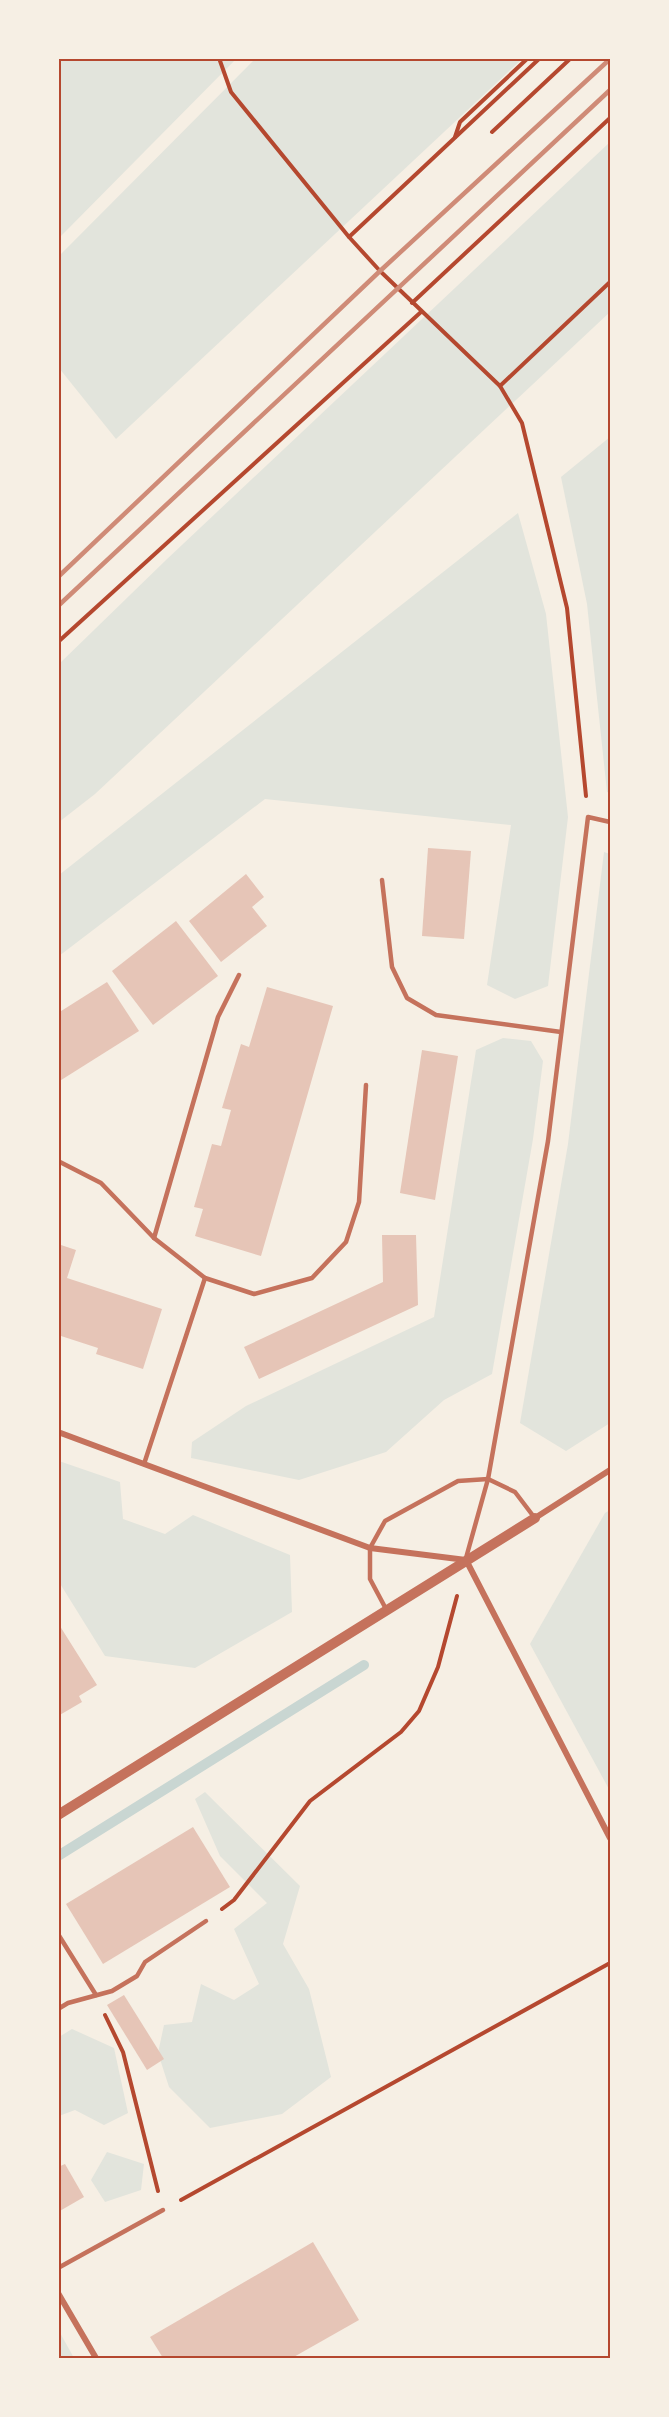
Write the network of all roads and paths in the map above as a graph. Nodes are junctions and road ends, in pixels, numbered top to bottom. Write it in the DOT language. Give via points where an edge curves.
graph roads {
  1 [pos="219,58"];
  2 [pos="528,58"];
  3 [pos="540,58"];
  4 [pos="571,58"];
  5 [pos="610,118"];
  6 [pos="492,132"];
  7 [pos="455,138"];
  8 [pos="350,237"];
  9 [pos="610,282"];
  10 [pos="412,303"];
  11 [pos="421,312"];
  12 [pos="500,386"];
  13 [pos="58,642"];
  14 [pos="588,818"];
  15 [pos="610,822"];
  16 [pos="382,880"];
  17 [pos="239,975"];
  18 [pos="561,1032"];
  19 [pos="366,1085"];
  20 [pos="58,1161"];
  21 [pos="154,1238"];
  22 [pos="205,1278"];
  23 [pos="58,1431"];
  24 [pos="144,1464"];
  25 [pos="610,1470"];
  26 [pos="488,1479"];
  27 [pos="535,1518"];
  28 [pos="370,1548"];
  29 [pos="466,1560"];
  30 [pos="387,1611"];
  31 [pos="58,1815"];
  32 [pos="610,1838"];
  33 [pos="206,1921"];
  34 [pos="58,1934"];
  35 [pos="610,1962"];
  36 [pos="96,1995"];
  37 [pos="58,2009"];
  38 [pos="162,2210"];
  39 [pos="58,2268"];
  40 [pos="58,2293"];
  41 [pos="96,2358"];
  1 -- 8 [label="path" via="231,92"];
  2 -- 7 [label="path" via="460,122"];
  3 -- 7 [label="path"];
  4 -- 6 [label="path"];
  5 -- 10 [label="path"];
  7 -- 8 [label="path"];
  8 -- 10 [label="path"];
  9 -- 12 [label="path"];
  10 -- 11 [label="path"];
  11 -- 12 [label="path"];
  11 -- 13 [label="path"];
  12 -- 14 [label="path" via="522,423 567,608"];
  14 -- 15 [label="lane"];
  14 -- 18 [label="lane"];
  16 -- 18 [label="lane" via="392,967 407,998 436,1016"];
  17 -- 21 [label="lane" via="218,1017"];
  18 -- 26 [label="lane" via="548,1141"];
  19 -- 22 [label="lane" via="359,1202 345,1242 312,1278 254,1294"];
  20 -- 21 [label="lane" via="101,1183"];
  21 -- 22 [label="lane"];
  22 -- 24 [label="lane"];
  23 -- 24 [label="street"];
  24 -- 28 [label="street"];
  25 -- 27 [label="street"];
  26 -- 27 [label="lane" via="515,1492"];
  26 -- 28 [label="lane" via="458,1481 384,1521"];
  26 -- 29 [label="lane"];
  27 -- 29 [label="street"];
  28 -- 29 [label="street"];
  28 -- 30 [label="lane" via="370,1578"];
  29 -- 30 [label="street"];
  29 -- 32 [label="street"];
  29 -- 33 [label="path" via="438,1667 419,1711 401,1732 310,1801 234,1900"];
  30 -- 31 [label="street"];
  33 -- 36 [label="lane" via="145,1962 137,1976 112,1991"];
  34 -- 36 [label="lane"];
  35 -- 38 [label="path"];
  36 -- 37 [label="lane"];
  36 -- 38 [label="path" via="123,2052"];
  38 -- 39 [label="lane"];
  40 -- 41 [label="street"];
}
